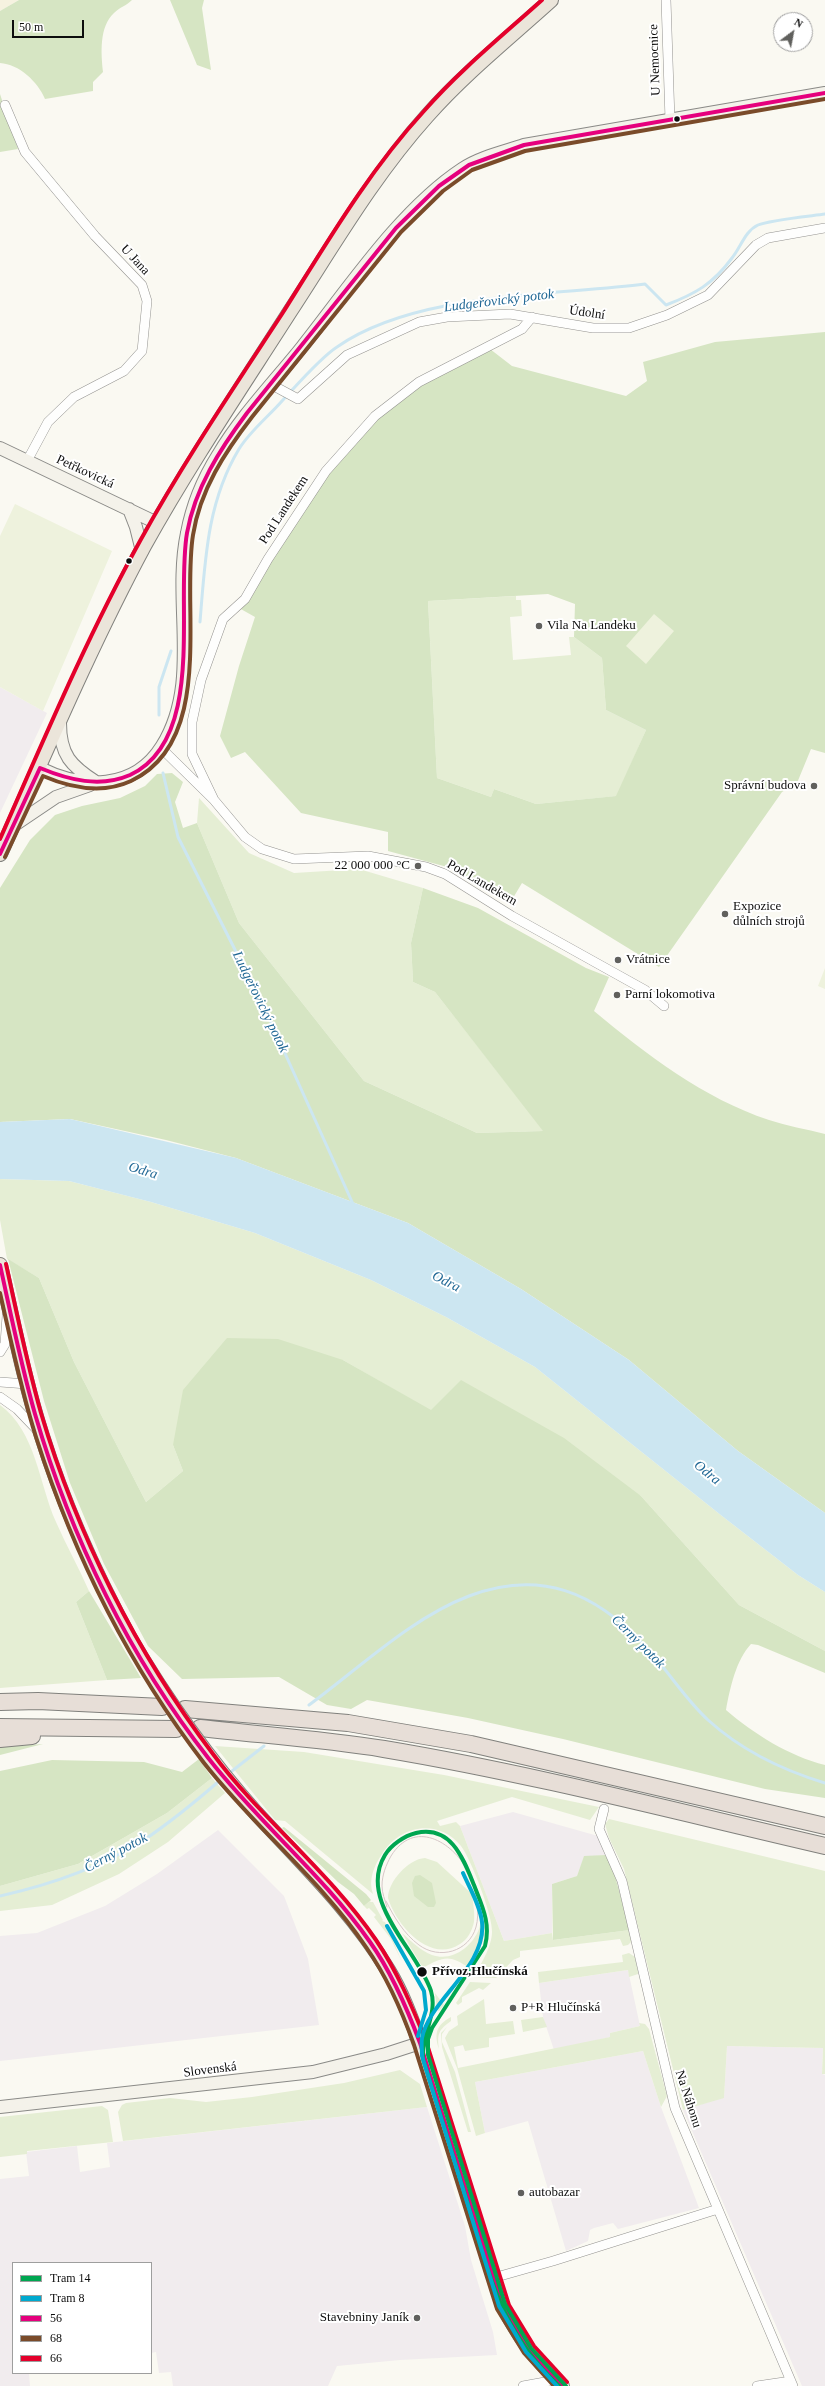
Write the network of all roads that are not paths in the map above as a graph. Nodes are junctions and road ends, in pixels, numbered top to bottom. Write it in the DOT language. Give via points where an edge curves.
graph roads {
  1 [pos="551,0"];
  2 [pos="666,0"];
  3 [pos="825,93"];
  4 [pos="5,105"];
  5 [pos="670,120"];
  6 [pos="825,228"];
  7 [pos="532,317"];
  8 [pos="272,384"];
  9 [pos="0,448"];
  10 [pos="27,461"];
  11 [pos="129,509"];
  12 [pos="157,523"];
  13 [pos="142,551"];
  14 [pos="60,723"];
  15 [pos="161,748"];
  16 [pos="40,768"];
  17 [pos="99,784"];
  18 [pos="214,800"];
  19 [pos="13,826"];
  20 [pos="0,854"];
  21 [pos="664,1006"];
  22 [pos="0,1265"];
  23 [pos="8,1302"];
  24 [pos="0,1352"];
  25 [pos="0,1382"];
  26 [pos="27,1384"];
  27 [pos="0,1397"];
  28 [pos="41,1435"];
  29 [pos="0,1702"];
  30 [pos="98,1706"];
  31 [pos="162,1707"];
  32 [pos="185,1709"];
  33 [pos="0,1710"];
  34 [pos="0,1727"];
  35 [pos="200,1728"];
  36 [pos="0,1739"];
  37 [pos="604,1809"];
  38 [pos="825,1826"];
  39 [pos="825,1846"];
  40 [pos="420,2043"];
  41 [pos="0,2107"];
  42 [pos="718,2209"];
  43 [pos="493,2278"];
  44 [pos="559,2383"];
  45 [pos="792,2384"];
  46 [pos="523,2386"];
  47 [pos="757,2386"];
  1 -- 12 [label="main road" via="426,116 384,170 257,363"];
  2 -- 5 [label="street, U Nemocnice"];
  3 -- 5 [label="street"];
  4 -- 10 [label="street, U Jana" via="25,152 96,236 142,285 147,301 142,351 124,371 74,397 48,422"];
  5 -- 8 [label="street" via="524,145 483,158 463,168 409,216"];
  6 -- 7 [label="street, Údolní" via="782,234 762,241 708,295 648,323 629,328 605,329"];
  7 -- 8 [label="street, Údolní" via="510,314 477,315 443,317 419,322 347,354 298,399"];
  7 -- 18 [label="street, Pod Landekem" via="522,329 419,382 375,416 326,471 245,599 223,619 201,680 192,722 192,754"];
  8 -- 15 [label="street" via="218,454 193,509 186,534 183,565 184,647 181,695 173,724"];
  9 -- 10 [label="street, Petřkovická"];
  10 -- 11 [label="street, Petřkovická"];
  11 -- 12 [label="street, Petřkovická"];
  11 -- 13 [label="street"];
  12 -- 13 [label="main road"];
  13 -- 14 [label="main road" via="104,626"];
  14 -- 16 [label="main road"];
  14 -- 17 [label="street" via="61,743 66,756 80,771"];
  15 -- 17 [label="street" via="133,774 113,782"];
  15 -- 18 [label="street, Pod Landekem"];
  16 -- 17 [label="street" via="68,780"];
  16 -- 19 [label="main road"];
  17 -- 19 [label="street" via="56,796"];
  18 -- 21 [label="street, Pod Landekem" via="245,837 262,849 294,858 368,856 426,867 445,874 512,916 644,990"];
  19 -- 20 [label="main road"];
  22 -- 23 [label="main road"];
  23 -- 24 [label="street" via="5,1344"];
  23 -- 26 [label="main road"];
  25 -- 26 [label="street"];
  26 -- 28 [label="main road"];
  27 -- 28 [label="street" via="17,1409"];
  28 -- 40 [label="main road, bridge" via="75,1528 129,1637 158,1686 227,1781 338,1903 369,1941 398,1989"];
  29 -- 30 [label="highway"];
  30 -- 31 [label="highway"];
  30 -- 33 [label="highway"];
  32 -- 38 [label="highway" via="348,1723 471,1744"];
  34 -- 36 [label="highway" via="170,1728 112,1734 49,1734"];
  35 -- 39 [label="highway" via="322,1740 449,1761 588,1788"];
  37 -- 42 [label="street, Na Náhonu" via="599,1829 622,1881 670,2093"];
  40 -- 41 [label="street, Slovenská" via="313,2072"];
  40 -- 43 [label="street"];
  42 -- 43 [label="street"];
  42 -- 45 [label="street, Na Náhonu"];
  43 -- 44 [label="street" via="518,2335 530,2353"];
  44 -- 46 [label="street"];
  45 -- 47 [label="street"];
}
